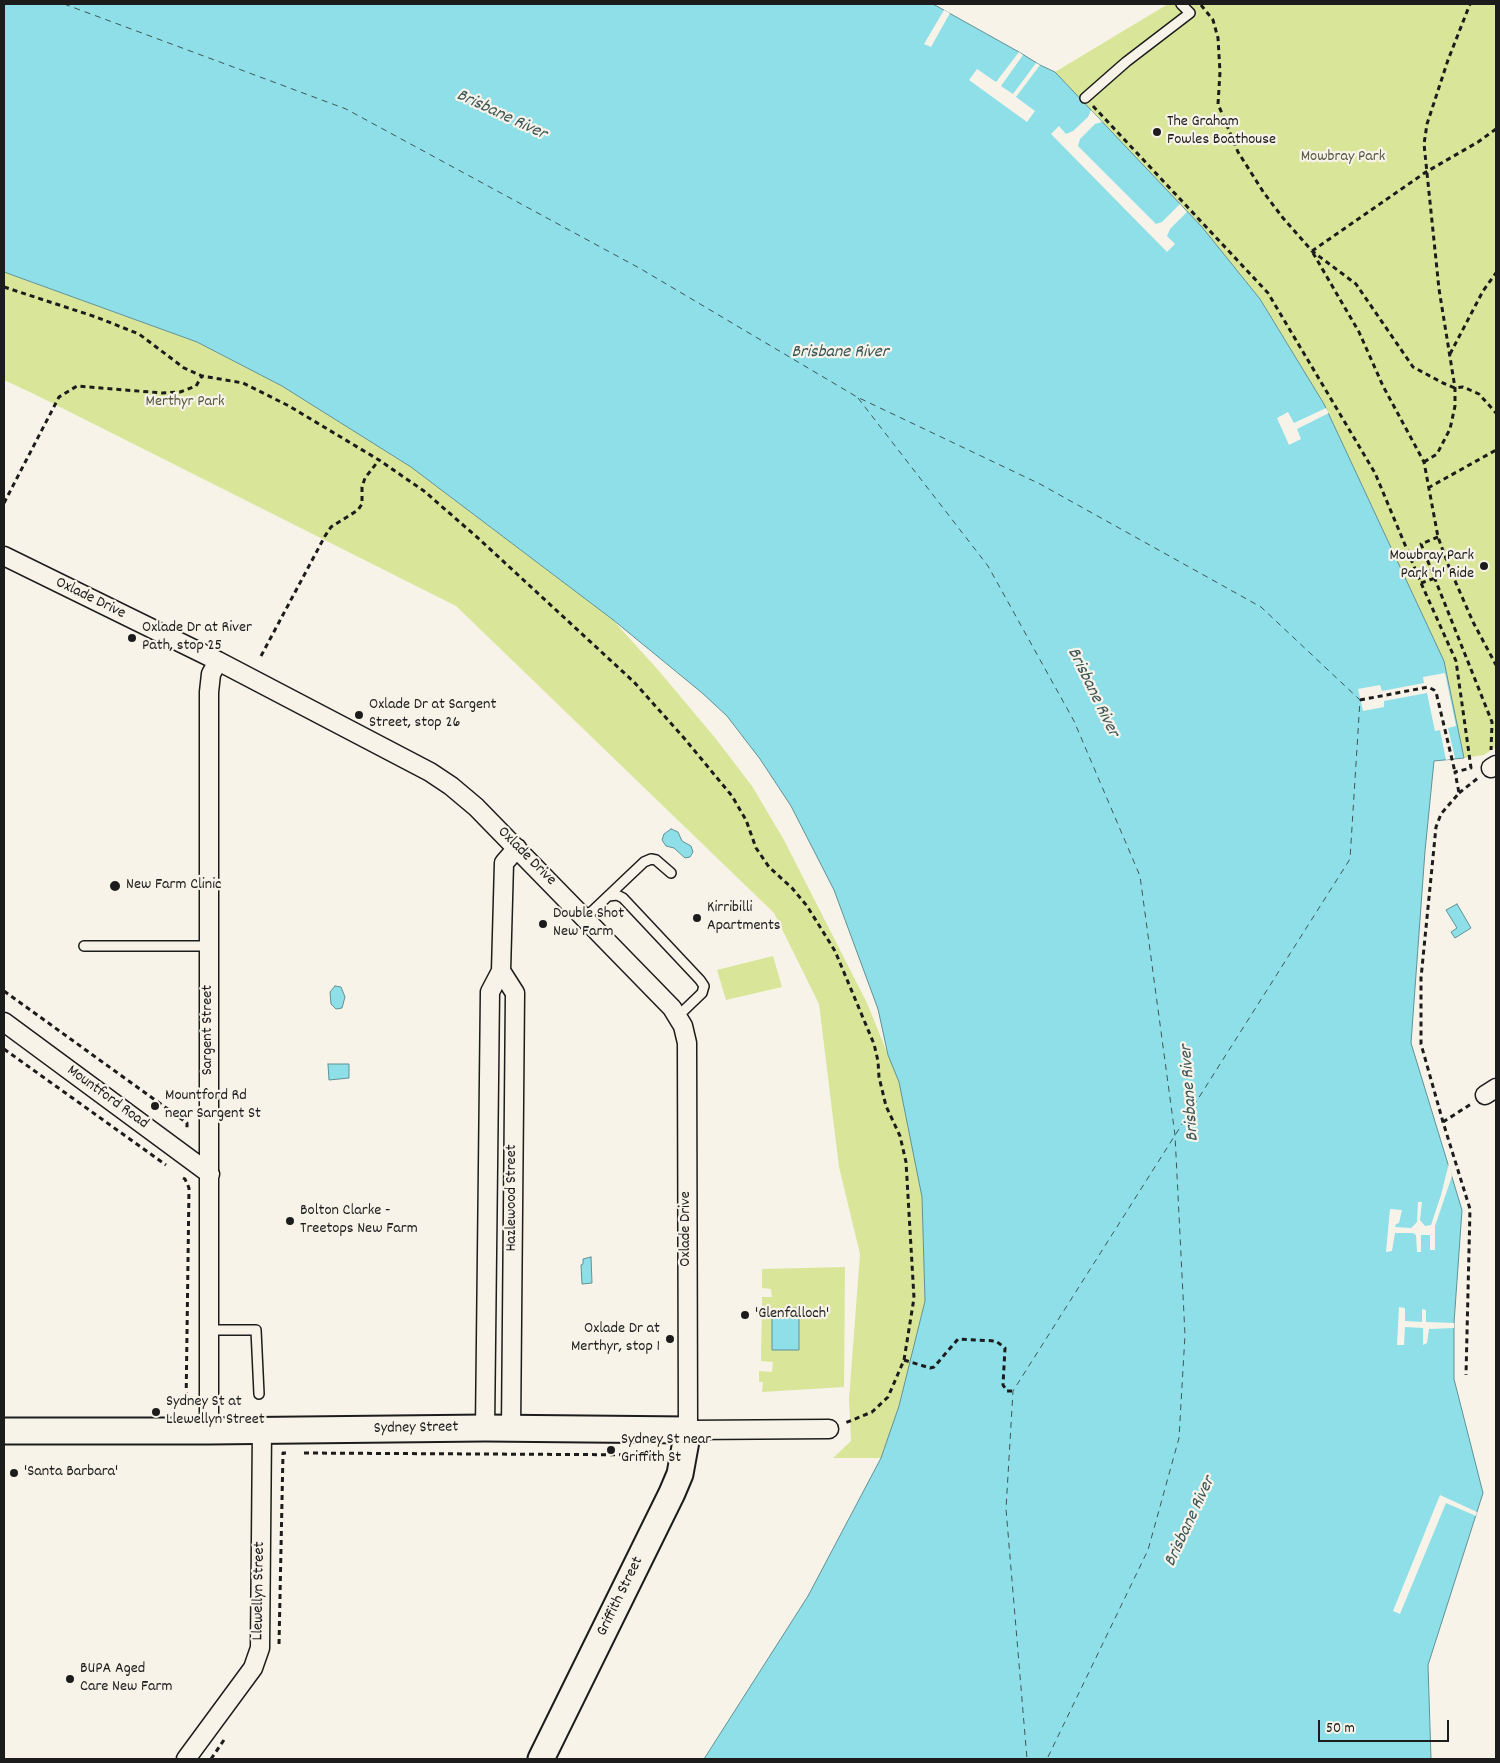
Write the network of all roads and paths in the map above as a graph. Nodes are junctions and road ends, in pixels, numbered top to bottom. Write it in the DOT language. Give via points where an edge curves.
graph roads {
  1 [pos="1181,4"];
  2 [pos="1200,4"];
  3 [pos="1470,4"];
  4 [pos="1085,98"];
  5 [pos="1496,129"];
  6 [pos="1426,172"];
  7 [pos="1312,252"];
  8 [pos="1496,273"];
  9 [pos="4,287"];
  10 [pos="1450,354"];
  11 [pos="202,376"];
  12 [pos="1454,388"];
  13 [pos="1496,413"];
  14 [pos="1496,450"];
  15 [pos="379,460"];
  16 [pos="1424,462"];
  17 [pos="1428,488"];
  18 [pos="4,503"];
  19 [pos="1438,537"];
  20 [pos="4,556"];
  21 [pos="1435,578"];
  22 [pos="1421,583"];
  23 [pos="261,656"];
  24 [pos="218,661"];
  25 [pos="1496,665"];
  26 [pos="1360,700"];
  27 [pos="1493,766"];
  28 [pos="1455,772"];
  29 [pos="1460,793"];
  30 [pos="517,848"];
  31 [pos="671,873"];
  32 [pos="609,896"];
  33 [pos="586,918"];
  34 [pos="84,946"];
  35 [pos="209,946"];
  36 [pos="500,971"];
  37 [pos="4,991"];
  38 [pos="677,1017"];
  39 [pos="4,1022"];
  40 [pos="4,1049"];
  41 [pos="1490,1092"];
  42 [pos="1443,1122"];
  43 [pos="187,1130"];
  44 [pos="170,1168"];
  45 [pos="178,1174"];
  46 [pos="210,1174"];
  47 [pos="209,1330"];
  48 [pos="904,1360"];
  49 [pos="1466,1375"];
  50 [pos="1013,1391"];
  51 [pos="259,1394"];
  52 [pos="186,1406"];
  53 [pos="485,1428"];
  54 [pos="511,1429"];
  55 [pos="829,1429"];
  56 [pos="4,1430"];
  57 [pos="262,1430"];
  58 [pos="688,1430"];
  59 [pos="209,1431"];
  60 [pos="292,1453"];
  61 [pos="302,1453"];
  62 [pos="661,1455"];
  63 [pos="279,1648"];
  64 [pos="227,1736"];
  65 [pos="186,1759"];
  66 [pos="211,1759"];
  67 [pos="541,1759"];
  1 -- 4 [label="lane" via="1190,14"];
  2 -- 7 [label="path" via="1213,20 1218,38 1218,104 1238,152 1283,218"];
  3 -- 6 [label="path" via="1427,124 1424,144"];
  4 -- 22 [label="path" via="1268,292 1374,473"];
  5 -- 6 [label="path"];
  6 -- 7 [label="path"];
  6 -- 10 [label="path"];
  7 -- 12 [label="path" via="1356,284 1413,367"];
  7 -- 16 [label="path" via="1358,332"];
  8 -- 10 [label="path"];
  9 -- 11 [label="path" via="139,334 184,368"];
  10 -- 12 [label="path"];
  11 -- 15 [label="path" via="243,383 290,406"];
  11 -- 18 [label="path" via="196,386 180,392 77,386 59,397"];
  12 -- 13 [label="path" via="1463,387 1479,394"];
  12 -- 16 [label="path" via="1455,406 1450,429 1437,454"];
  14 -- 17 [label="path"];
  15 -- 23 [label="path" via="365,478 362,504 331,527 325,536"];
  15 -- 48 [label="path" via="424,491 478,538 634,682 732,796 746,820 756,848 769,867 807,906 835,952 874,1044 886,1106 900,1136 906,1162 914,1298"];
  16 -- 17 [label="path"];
  17 -- 19 [label="path"];
  19 -- 21 [label="path" via="1421,544"];
  19 -- 25 [label="path" via="1473,622"];
  20 -- 24 [label="street, Oxlade Drive"];
  21 -- 22 [label="path"];
  21 -- 27 [label="path" via="1492,722"];
  22 -- 28 [label="path" via="1456,661 1471,768"];
  24 -- 30 [label="street, Oxlade Drive" via="430,772 462,794"];
  24 -- 35 [label="street, Sargent Street" via="211,674 209,692"];
  26 -- 28 [label="path" via="1432,688 1436,692"];
  27 -- 29 [label="path"];
  28 -- 29 [label="path"];
  29 -- 42 [label="path" via="1441,814 1436,827 1421,978 1421,1044"];
  30 -- 33 [label="street, Oxlade Drive"];
  30 -- 36 [label="street, Hazlewood Street" via="504,862"];
  31 -- 32 [label="lane" via="651,859"];
  32 -- 33 [label="lane"];
  32 -- 38 [label="lane" via="623,898 704,986 702,993"];
  33 -- 38 [label="street, Oxlade Drive"];
  34 -- 35 [label="lane"];
  35 -- 46 [label="street, Sargent Street"];
  36 -- 53 [label="street, Hazlewood Street" via="490,992"];
  36 -- 54 [label="street, Hazlewood Street" via="515,993"];
  37 -- 43 [label="path" via="187,1123"];
  38 -- 58 [label="street, Oxlade Drive" via="687,1043"];
  39 -- 46 [label="street, Mountford Road"];
  40 -- 44 [label="path"];
  41 -- 42 [label="path"];
  42 -- 49 [label="path" via="1470,1209"];
  45 -- 52 [label="path" via="186,1180 189,1188"];
  46 -- 47 [label="street, Sargent Street"];
  47 -- 51 [label="lane" via="256,1330"];
  47 -- 59 [label="street, Sargent Street"];
  48 -- 50 [label="path" via="930,1368 958,1339 996,1341 1005,1348 1003,1385 1007,1391"];
  48 -- 55 [label="path" via="888,1397 872,1412"];
  53 -- 54 [label="street, Sydney Street"];
  53 -- 57 [label="street, Sydney Street"];
  54 -- 58 [label="street, Sydney Street"];
  55 -- 58 [label="street, Sydney Street"];
  56 -- 59 [label="street, Sydney Street"];
  57 -- 59 [label="street, Sydney Street"];
  57 -- 65 [label="street, Llewellyn Street" via="260,1648 253,1668"];
  58 -- 67 [label="street, Griffith Street" via="680,1474 672,1493"];
  60 -- 63 [label="path" via="283,1453"];
  61 -- 62 [label="path"];
  64 -- 66 [label="path"];
}
